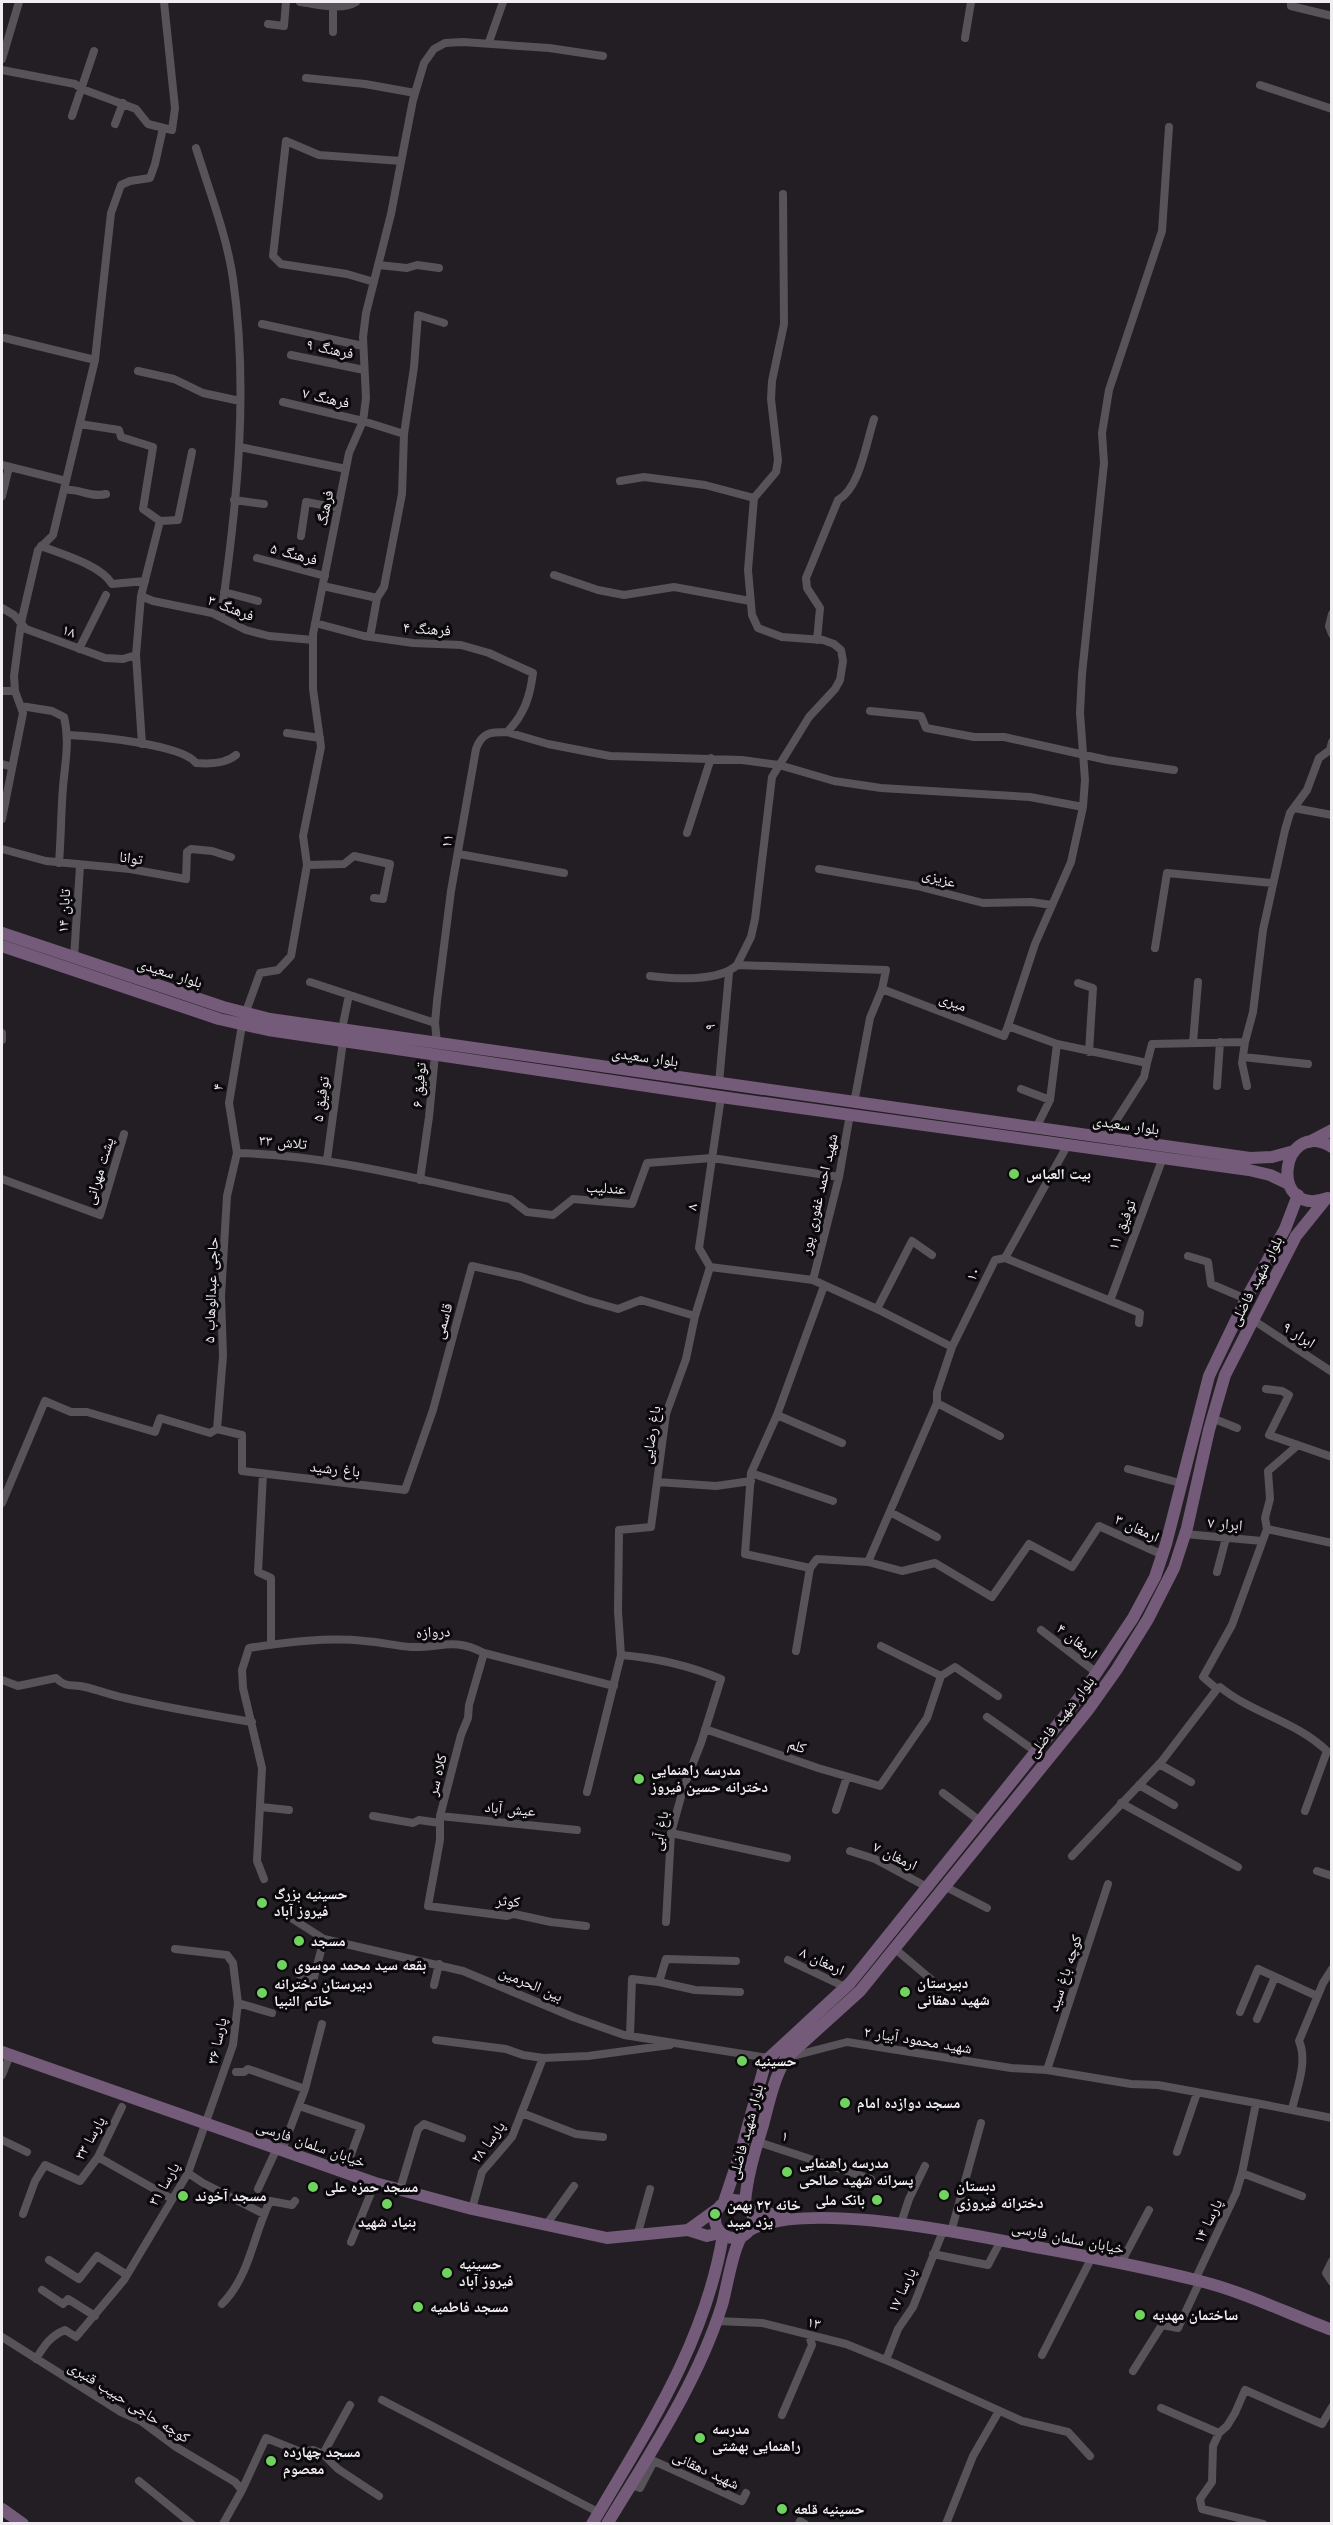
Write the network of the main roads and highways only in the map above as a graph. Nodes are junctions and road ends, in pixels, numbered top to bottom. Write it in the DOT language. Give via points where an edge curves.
graph roads {
  1 [pos="2,933"];
  2 [pos="2,946"];
  3 [pos="43,954"];
  4 [pos="244,1019"];
  5 [pos="436,1049"];
  6 [pos="804,1102"];
  7 [pos="852,1109"];
  8 [pos="1332,1130"];
  9 [pos="1306,1143"];
  10 [pos="1332,1147"];
  11 [pos="1294,1151"];
  12 [pos="1289,1184"];
  13 [pos="1298,1195"];
  14 [pos="1328,1198"];
  15 [pos="1155,1577"];
  16 [pos="1168,1582"];
  17 [pos="831,2008"];
  18 [pos="6,2054"];
  19 [pos="721,2206"];
  20 [pos="747,2206"];
  21 [pos="791,2219"];
  22 [pos="688,2230"];
  23 [pos="746,2233"];
  24 [pos="722,2234"];
  25 [pos="1332,2331"];
  26 [pos="2,2509"];
  27 [pos="595,2518"];
  28 [pos="23,2523"];
  29 [pos="607,2523"];
  1 -- 3 [label="main road, بلوار سعیدی"];
  2 -- 3 [label="main road, بلوار سعیدی"];
  3 -- 4 [label="main road, بلوار سعیدی"];
  3 -- 4 [label="main road, بلوار سعیدی" via="74,958"];
  4 -- 5 [label="main road, بلوار سعیدی"];
  5 -- 6 [label="main road, بلوار سعیدی" via="719,1083"];
  5 -- 6 [label="main road, بلوار سعیدی" via="721,1097"];
  6 -- 7 [label="main road, بلوار سعیدی"];
  7 -- 11 [label="main road, بلوار سعیدی" via="1036,1128 1250,1158"];
  7 -- 12 [label="main road, بلوار سعیدی" via="1068,1146 1249,1170"];
  8 -- 9 [label="main road"];
  9 -- 10 [label="main road" via="1320,1142"];
  9 -- 11 [label="main road"];
  11 -- 12 [label="main road" via="1286,1170"];
  12 -- 13 [label="main road"];
  13 -- 14 [label="main road" via="1311,1201"];
  13 -- 15 [label="main road, بلوار شهید فاضلی" via="1285,1229 1209,1376"];
  14 -- 16 [label="main road, بلوار شهید فاضلی" via="1296,1236 1225,1375 1185,1534"];
  15 -- 16 [label="main road"];
  15 -- 17 [label="main road, بلوار شهید فاضلی" via="1097,1673"];
  16 -- 17 [label="main road, بلوار شهید فاضلی" via="1088,1710 860,1991"];
  17 -- 19 [label="main road, بلوار شهید فاضلی" via="765,2064"];
  17 -- 20 [label="main road, بلوار شهید فاضلی" via="779,2071 747,2181"];
  18 -- 22 [label="main road, خیابان سلمان فارسی" via="375,2183 472,2209 607,2238"];
  19 -- 20 [label="main road" via="735,2200"];
  19 -- 22 [label="main road, خیابان سلمان فارسی"];
  19 -- 24 [label="main road" via="715,2221"];
  20 -- 21 [label="main road, خیابان سلمان فارسی"];
  20 -- 23 [label="main road" via="753,2220"];
  21 -- 23 [label="main road, خیابان سلمان فارسی" via="768,2223"];
  21 -- 25 [label="main road, خیابان سلمان فارسی" via="901,2223 1121,2264 1197,2280"];
  22 -- 24 [label="main road, خیابان سلمان فارسی" via="706,2236"];
  23 -- 24 [label="main road" via="733,2238"];
  23 -- 29 [label="main road" via="736,2246 717,2321 704,2354 675,2412"];
  24 -- 27 [label="main road" via="714,2279 692,2345 653,2422"];
  26 -- 28 [label="main road"];
}
